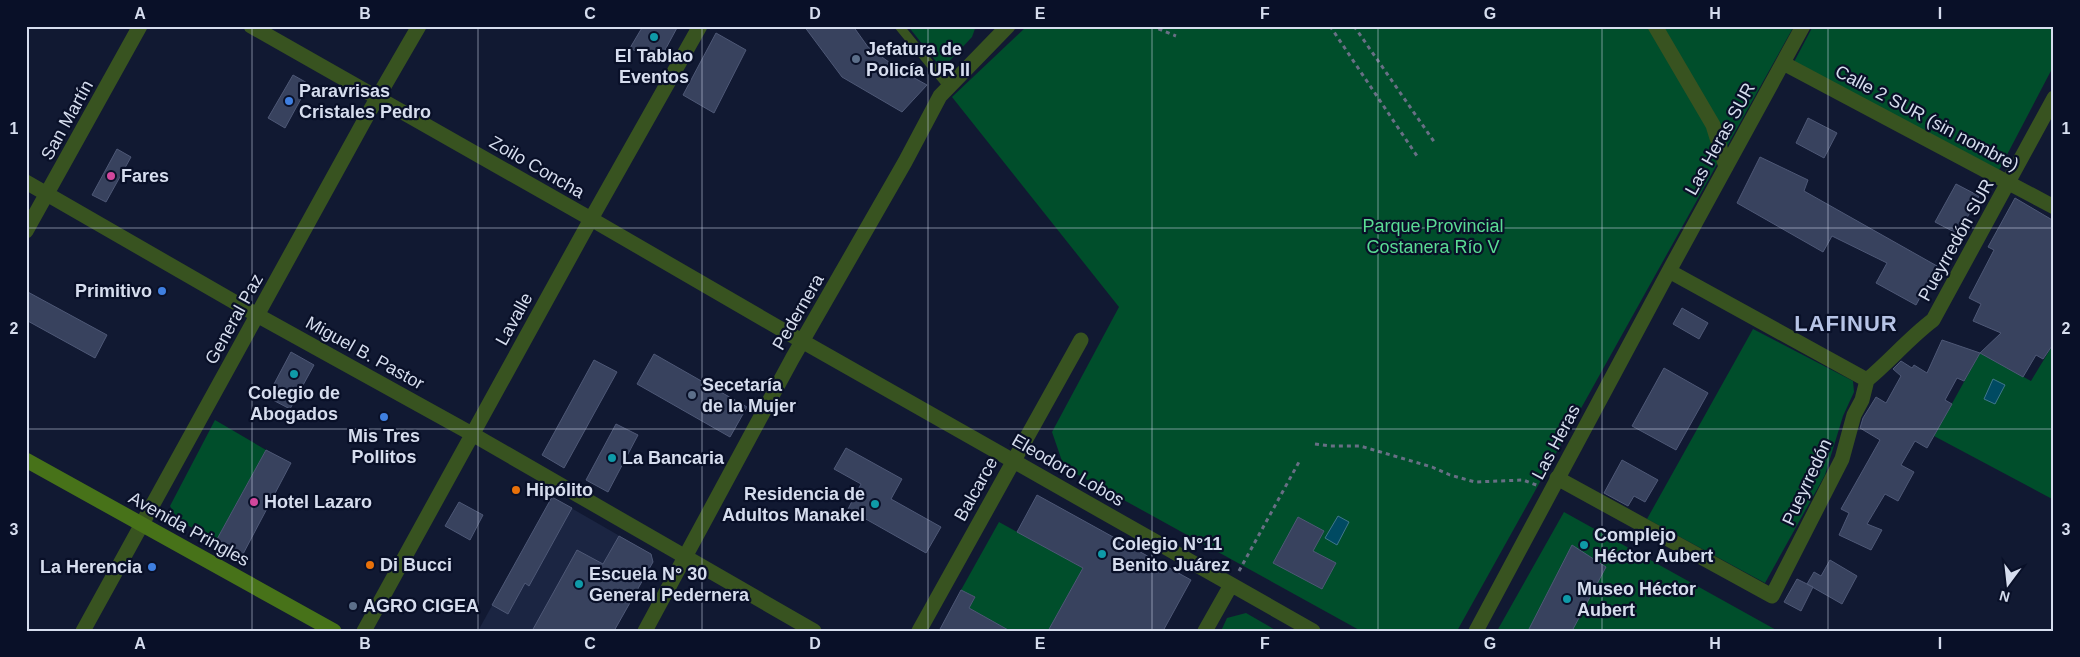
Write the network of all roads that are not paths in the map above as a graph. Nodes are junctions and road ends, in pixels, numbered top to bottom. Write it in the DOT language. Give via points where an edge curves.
graph roads {
  1 [pos="140,26"];
  2 [pos="251,26"];
  3 [pos="419,26"];
  4 [pos="700,26"];
  5 [pos="899,26"];
  6 [pos="1655,26"];
  7 [pos="1804,26"];
  8 [pos="1006,27"];
  9 [pos="1783,63"];
  10 [pos="948,86"];
  11 [pos="377,98"];
  12 [pos="2054,98"];
  13 [pos="1726,167"];
  14 [pos="26,182"];
  15 [pos="2008,182"];
  16 [pos="47,194"];
  17 [pos="2054,207"];
  18 [pos="591,219"];
  19 [pos="26,231"];
  20 [pos="1668,271"];
  21 [pos="257,315"];
  22 [pos="1081,340"];
  23 [pos="803,342"];
  24 [pos="1867,380"];
  25 [pos="472,434"];
  26 [pos="26,460"];
  27 [pos="1014,460"];
  28 [pos="1554,484"];
  29 [pos="142,524"];
  30 [pos="685,558"];
  31 [pos="1231,585"];
  32 [pos="83,631"];
  33 [pos="334,631"];
  34 [pos="364,631"];
  35 [pos="645,631"];
  36 [pos="814,631"];
  37 [pos="919,631"];
  38 [pos="1206,631"];
  39 [pos="1313,631"];
  40 [pos="1476,631"];
  1 -- 16 [label="street, San Martín"];
  2 -- 11 [label="street, Zoilo Concha"];
  3 -- 11 [label="street, General Paz"];
  4 -- 18 [label="street, Lavalle"];
  5 -- 10 [label="lane"];
  6 -- 13 [label="street" via="1713,125"];
  7 -- 9 [label="street, Las Heras SUR"];
  8 -- 10 [label="street, Pedernera"];
  9 -- 13 [label="street, Las Heras SUR"];
  9 -- 15 [label="street, Calle 2 SUR (sin nombre)"];
  10 -- 23 [label="street, Pedernera"];
  11 -- 18 [label="street, Zoilo Concha"];
  11 -- 21 [label="street, General Paz"];
  12 -- 15 [label="street, Pueyrredón SUR"];
  13 -- 20 [label="street, Las Heras SUR"];
  14 -- 16 [label="street, Miguel B. Pastor"];
  15 -- 17 [label="street, Calle 2 SUR (sin nombre)"];
  15 -- 24 [label="street, Pueyrredón SUR" via="1933,320 1911,336"];
  16 -- 19 [label="street, San Martín"];
  16 -- 21 [label="street, Miguel B. Pastor"];
  18 -- 23 [label="street, Zoilo Concha"];
  18 -- 25 [label="street, Lavalle"];
  20 -- 24 [label="street"];
  20 -- 28 [label="street, Las Heras"];
  21 -- 25 [label="street, Miguel B. Pastor"];
  21 -- 29 [label="street, General Paz"];
  22 -- 27 [label="street, Balcarce"];
  23 -- 27 [label="street, Eleodoro Lobos"];
  23 -- 30 [label="street, Pedernera"];
  24 -- 28 [label="street, Pueyrredón" via="1842,459 1772,596"];
  25 -- 30 [label="street, Miguel B. Pastor"];
  25 -- 34 [label="street, Lavalle"];
  26 -- 29 [label="main road, Avenida Pringles"];
  27 -- 31 [label="street, Eleodoro Lobos"];
  27 -- 37 [label="street, Balcarce"];
  28 -- 40 [label="street, Las Heras"];
  29 -- 32 [label="street, General Paz"];
  29 -- 33 [label="main road, Avenida Pringles"];
  30 -- 35 [label="street, Pedernera"];
  30 -- 36 [label="street, Miguel B. Pastor"];
  31 -- 38 [label="street"];
  31 -- 39 [label="street, Eleodoro Lobos"];
}
